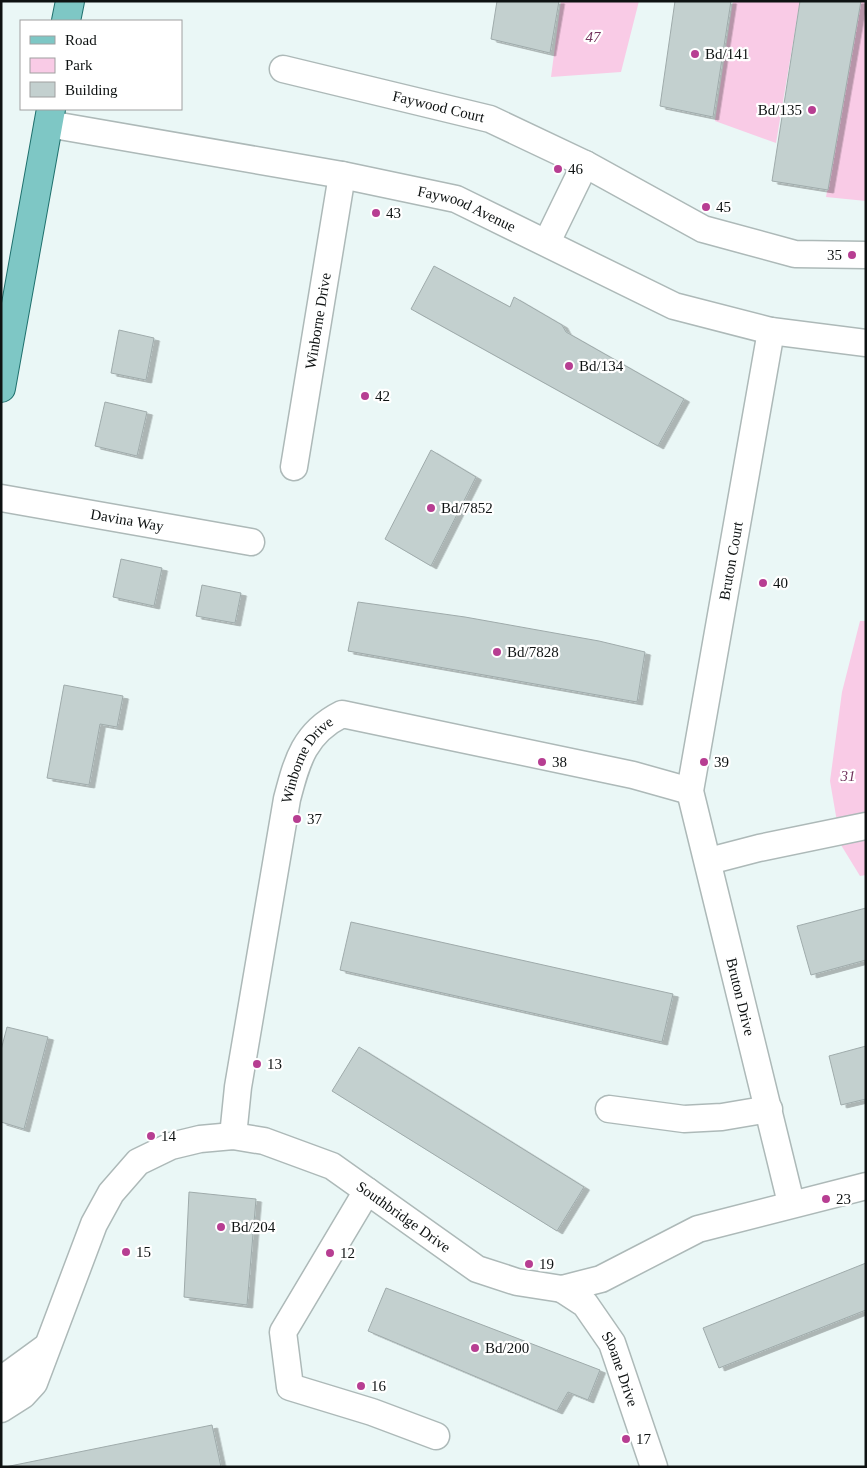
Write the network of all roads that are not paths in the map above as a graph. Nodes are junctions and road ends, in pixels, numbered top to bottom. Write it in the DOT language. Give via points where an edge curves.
graph roads {
  1 [pos="70,1"];
  2 [pos="66,20"];
  3 [pos="283,70"];
  4 [pos="50,116"];
  5 [pos="585,164"];
  6 [pos="342,176"];
  7 [pos="547,242"];
  8 [pos="866,255"];
  9 [pos="771,331"];
  10 [pos="866,343"];
  11 [pos="1,388"];
  12 [pos="294,466"];
  13 [pos="1,498"];
  14 [pos="251,542"];
  15 [pos="690,791"];
  16 [pos="866,826"];
  17 [pos="709,861"];
  18 [pos="609,1109"];
  19 [pos="768,1109"];
  20 [pos="233,1136"];
  21 [pos="866,1186"];
  22 [pos="367,1191"];
  23 [pos="791,1203"];
  24 [pos="562,1289"];
  25 [pos="45,1348"];
  26 [pos="1,1380"];
  27 [pos="1,1409"];
  28 [pos="436,1436"];
  29 [pos="654,1467"];
  1 -- 2 [label="main road"];
  3 -- 5 [label="street, Faywood Court" via="490,119"];
  4 -- 6 [label="street, Faywood Avenue"];
  4 -- 11 [label="main road"];
  5 -- 7 [label="street"];
  5 -- 8 [label="street, Faywood Court" via="703,229 795,254"];
  6 -- 7 [label="street, Faywood Avenue" via="456,199"];
  6 -- 12 [label="street, Winborne Drive"];
  7 -- 9 [label="street, Faywood Avenue" via="674,306"];
  9 -- 10 [label="street, Faywood Avenue"];
  9 -- 15 [label="street, Bruton Court"];
  13 -- 14 [label="street, Davina Way"];
  15 -- 17 [label="street, Bruton Drive"];
  15 -- 20 [label="street, Winborne Drive" via="633,775 342,714 326,722 311,736 298,759 287,799 238,1087"];
  16 -- 17 [label="street"];
  17 -- 19 [label="street, Bruton Drive"];
  18 -- 19 [label="street" via="684,1119 722,1117"];
  19 -- 23 [label="street, Bruton Drive"];
  20 -- 22 [label="street, Southbridge Drive" via="264,1141 332,1166"];
  20 -- 25 [label="street, Southbridge Drive" via="172,1146 138,1162 111,1192 94,1224"];
  21 -- 23 [label="street, Southbridge Drive"];
  22 -- 24 [label="street, Southbridge Drive" via="477,1269 517,1282"];
  22 -- 28 [label="street" via="283,1332 290,1386"];
  23 -- 24 [label="street, Southbridge Drive" via="698,1229 601,1279"];
  24 -- 29 [label="street, Sloane Drive" via="585,1304 612,1342"];
  25 -- 26 [label="street, Southbridge Drive"];
  25 -- 27 [label="street, Southbridge Drive" via="34,1383 23,1395"];
}
